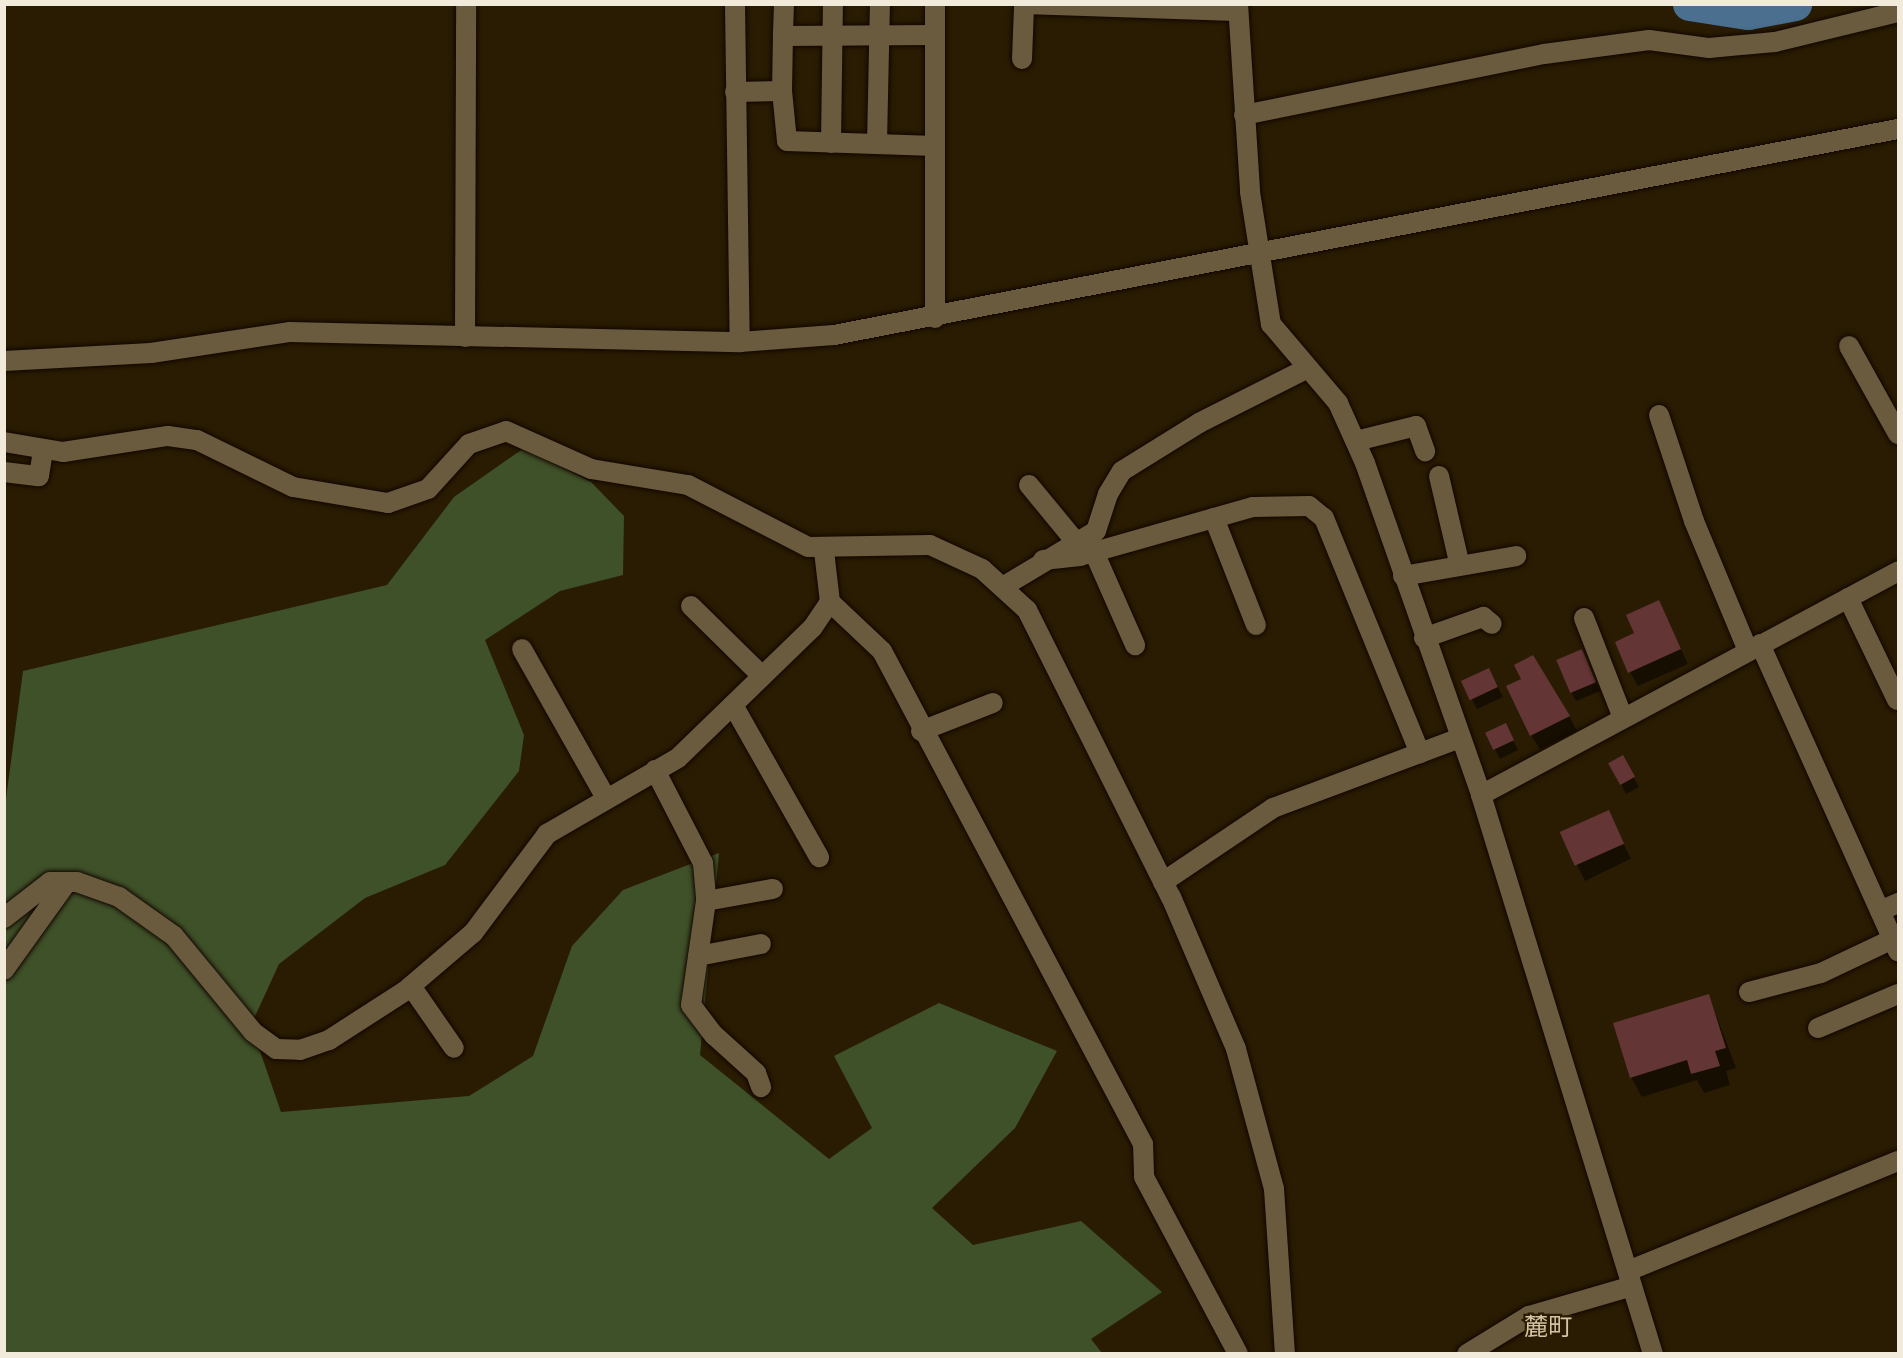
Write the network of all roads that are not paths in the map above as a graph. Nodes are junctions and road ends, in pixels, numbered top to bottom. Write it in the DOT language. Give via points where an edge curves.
graph roads {
  1 [pos="466,4"];
  2 [pos="735,4"];
  3 [pos="784,4"];
  4 [pos="833,4"];
  5 [pos="880,4"];
  6 [pos="935,4"];
  7 [pos="1024,6"];
  8 [pos="1081,7"];
  9 [pos="1237,8"];
  10 [pos="1899,12"];
  11 [pos="832,35"];
  12 [pos="879,35"];
  13 [pos="935,35"];
  14 [pos="783,36"];
  15 [pos="1022,59"];
  16 [pos="782,90"];
  17 [pos="735,92"];
  18 [pos="1244,115"];
  19 [pos="1899,129"];
  20 [pos="831,143"];
  21 [pos="877,144"];
  22 [pos="935,146"];
  23 [pos="1257,254"];
  24 [pos="935,318"];
  25 [pos="465,337"];
  26 [pos="740,342"];
  27 [pos="1849,346"];
  28 [pos="4,361"];
  29 [pos="1308,369"];
  30 [pos="1659,415"];
  31 [pos="1899,434"];
  32 [pos="1356,441"];
  33 [pos="4,442"];
  34 [pos="43,451"];
  35 [pos="1425,451"];
  36 [pos="4,472"];
  37 [pos="1439,476"];
  38 [pos="1029,485"];
  39 [pos="1214,518"];
  40 [pos="1076,542"];
  41 [pos="824,551"];
  42 [pos="1094,552"];
  43 [pos="1516,556"];
  44 [pos="1043,560"];
  45 [pos="1460,566"];
  46 [pos="1899,571"];
  47 [pos="1404,582"];
  48 [pos="1004,586"];
  49 [pos="1848,598"];
  50 [pos="830,602"];
  51 [pos="691,606"];
  52 [pos="1584,618"];
  53 [pos="1492,624"];
  54 [pos="1256,625"];
  55 [pos="1424,638"];
  56 [pos="1135,645"];
  57 [pos="1754,647"];
  58 [pos="522,650"];
  59 [pos="762,676"];
  60 [pos="1897,700"];
  61 [pos="993,703"];
  62 [pos="732,705"];
  63 [pos="1623,718"];
  64 [pos="921,731"];
  65 [pos="1460,738"];
  66 [pos="1420,753"];
  67 [pos="655,770"];
  68 [pos="1480,795"];
  69 [pos="606,798"];
  70 [pos="819,857"];
  71 [pos="67,882"];
  72 [pos="1163,882"];
  73 [pos="773,889"];
  74 [pos="706,901"];
  75 [pos="1899,903"];
  76 [pos="1880,911"];
  77 [pos="4,918"];
  78 [pos="761,944"];
  79 [pos="1896,945"];
  80 [pos="698,956"];
  81 [pos="4,970"];
  82 [pos="411,986"];
  83 [pos="1749,992"];
  84 [pos="1899,994"];
  85 [pos="1818,1028"];
  86 [pos="454,1048"];
  87 [pos="761,1087"];
  88 [pos="1899,1161"];
  89 [pos="1630,1278"];
  90 [pos="1238,1353"];
  91 [pos="1285,1353"];
  92 [pos="1467,1353"];
  93 [pos="1653,1353"];
  1 -- 25 [label="street"];
  2 -- 17 [label="street"];
  3 -- 14 [label="street"];
  4 -- 11 [label="street"];
  5 -- 12 [label="street"];
  6 -- 13 [label="street"];
  7 -- 8 [label="street"];
  7 -- 15 [label="street"];
  8 -- 9 [label="street"];
  9 -- 18 [label="street"];
  10 -- 18 [label="street" via="1775,42 1709,48 1648,40 1544,54"];
  11 -- 12 [label="street"];
  11 -- 14 [label="street"];
  11 -- 20 [label="street"];
  12 -- 13 [label="street"];
  12 -- 21 [label="street"];
  13 -- 22 [label="street"];
  14 -- 16 [label="street"];
  16 -- 17 [label="street"];
  16 -- 20 [label="street" via="787,141"];
  17 -- 26 [label="street"];
  18 -- 23 [label="street"];
  19 -- 23 [label="street"];
  20 -- 21 [label="street"];
  21 -- 22 [label="street"];
  22 -- 24 [label="street"];
  23 -- 24 [label="street"];
  23 -- 29 [label="street" via="1271,324"];
  24 -- 26 [label="street"];
  25 -- 26 [label="street"];
  25 -- 28 [label="street" via="290,332 151,353"];
  27 -- 31 [label="street"];
  29 -- 32 [label="street" via="1338,403"];
  29 -- 40 [label="street" via="1199,423 1122,471 1108,494 1096,531"];
  30 -- 57 [label="street" via="1694,521"];
  32 -- 35 [label="street" via="1416,426"];
  32 -- 47 [label="street"];
  33 -- 34 [label="street"];
  34 -- 36 [label="street" via="39,476"];
  34 -- 41 [label="street" via="168,436 197,440 293,487 388,503 428,489 469,444 506,431 591,469 688,484"];
  37 -- 45 [label="street"];
  38 -- 40 [label="street"];
  39 -- 42 [label="street"];
  39 -- 54 [label="street"];
  39 -- 66 [label="street" via="1253,507 1310,506 1324,518"];
  40 -- 44 [label="street"];
  41 -- 48 [label="street" via="930,545"];
  41 -- 50 [label="street"];
  42 -- 44 [label="street"];
  42 -- 56 [label="street"];
  43 -- 45 [label="street"];
  44 -- 48 [label="street"];
  45 -- 47 [label="street"];
  46 -- 49 [label="street"];
  47 -- 55 [label="street"];
  48 -- 72 [label="street" via="1027,610"];
  49 -- 57 [label="street"];
  49 -- 60 [label="street"];
  50 -- 59 [label="street"];
  50 -- 64 [label="street" via="882,651"];
  51 -- 59 [label="street"];
  52 -- 63 [label="street"];
  53 -- 55 [label="street" via="1483,617"];
  55 -- 65 [label="street"];
  57 -- 63 [label="street"];
  57 -- 76 [label="street"];
  58 -- 69 [label="street"];
  59 -- 62 [label="street"];
  61 -- 64 [label="street"];
  62 -- 67 [label="street" via="678,758"];
  62 -- 70 [label="street"];
  63 -- 68 [label="street"];
  64 -- 90 [label="street" via="1143,1144 1144,1177"];
  65 -- 66 [label="street"];
  65 -- 68 [label="street"];
  66 -- 72 [label="street" via="1273,808"];
  67 -- 69 [label="street"];
  67 -- 74 [label="street" via="704,863"];
  68 -- 89 [label="street"];
  69 -- 82 [label="street" via="547,834 473,933"];
  71 -- 77 [label="street" via="50,882"];
  71 -- 81 [label="street"];
  71 -- 82 [label="street" via="119,897 174,936 253,1032 276,1049 300,1050 329,1040"];
  72 -- 91 [label="street" via="1236,1049 1274,1189"];
  73 -- 74 [label="street"];
  74 -- 80 [label="street"];
  75 -- 76 [label="street"];
  76 -- 79 [label="street"];
  78 -- 80 [label="street"];
  79 -- 83 [label="street" via="1821,973"];
  80 -- 87 [label="street" via="692,1005 714,1035 756,1073"];
  82 -- 86 [label="street"];
  84 -- 85 [label="street"];
  88 -- 89 [label="street"];
  89 -- 92 [label="street" via="1528,1316"];
  89 -- 93 [label="street"];
}
